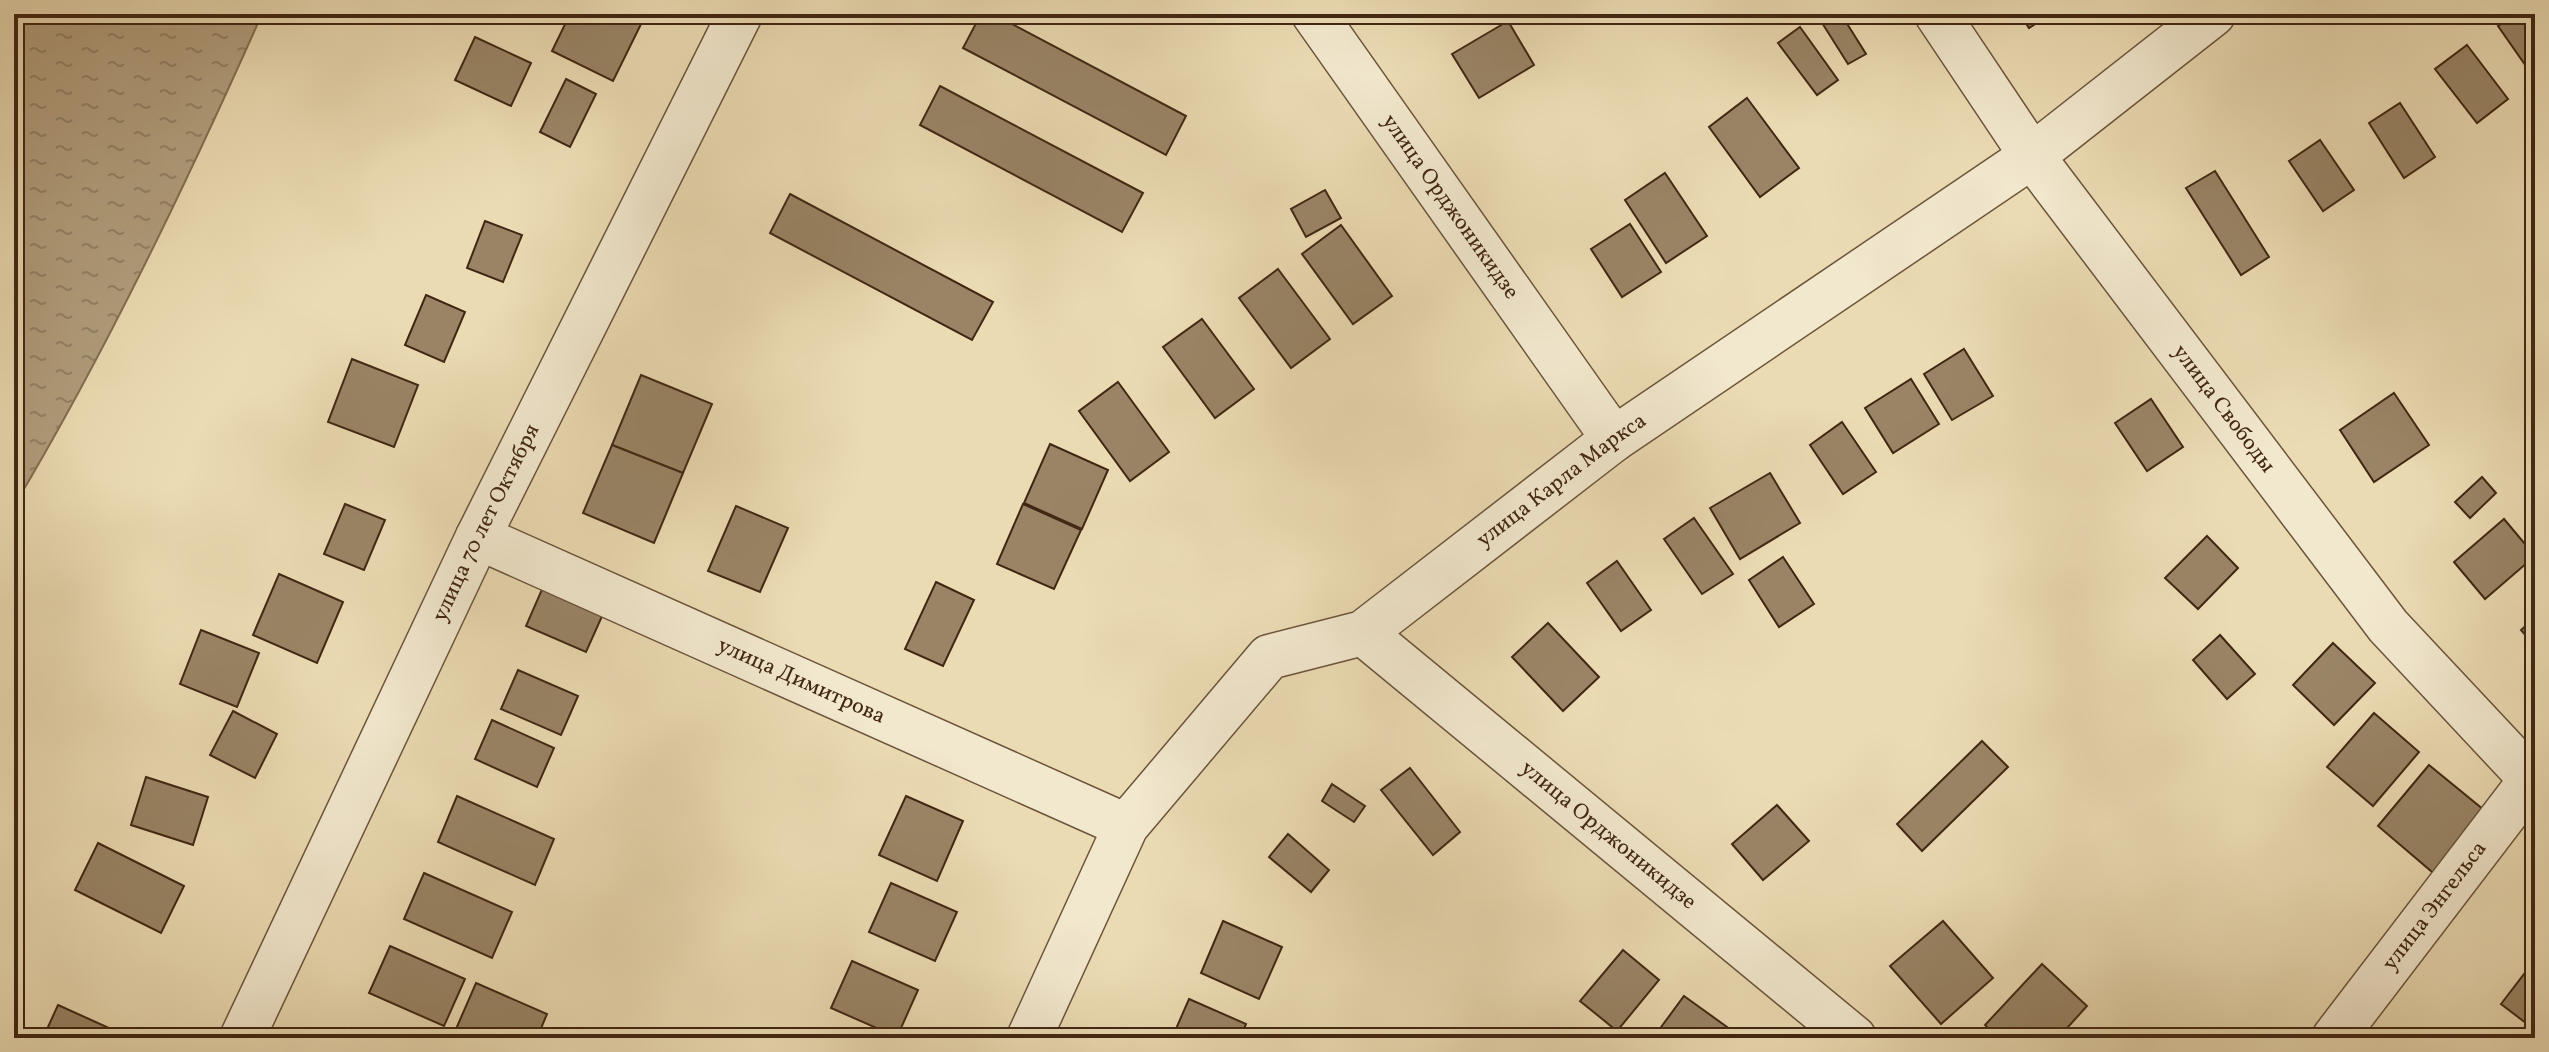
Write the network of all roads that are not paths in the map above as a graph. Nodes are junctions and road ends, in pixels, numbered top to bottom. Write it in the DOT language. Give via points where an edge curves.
graph roads {
  1 [pos="740,14"];
  2 [pos="1314,14"];
  3 [pos="1937,14"];
  4 [pos="2213,14"];
  5 [pos="2032,156"];
  6 [pos="1614,439"];
  7 [pos="478,537"];
  8 [pos="1363,633"];
  9 [pos="2534,779"];
  10 [pos="1126,826"];
  11 [pos="242,1038"];
  12 [pos="1029,1038"];
  13 [pos="1854,1038"];
  14 [pos="2334,1038"];
  1 -- 7 [label="street, улица 70 лет Октября"];
  2 -- 6 [label="street, улица Орджоникидзе"];
  3 -- 5 [label="street, улица Свободы"];
  4 -- 5 [label="street, улица Карла Маркса"];
  5 -- 6 [label="street, улица Карла Маркса"];
  5 -- 9 [label="street, улица Свободы" via="2388,626"];
  6 -- 8 [label="street, улица Карла Маркса"];
  7 -- 10 [label="street, улица Димитрова"];
  7 -- 11 [label="street, улица 70 лет Октября"];
  8 -- 10 [label="street, улица Карла Маркса" via="1269,657"];
  8 -- 13 [label="street, улица Орджоникидзе"];
  9 -- 14 [label="street, улица Энгельса"];
  10 -- 12 [label="street, улица Карла Маркса"];
}
